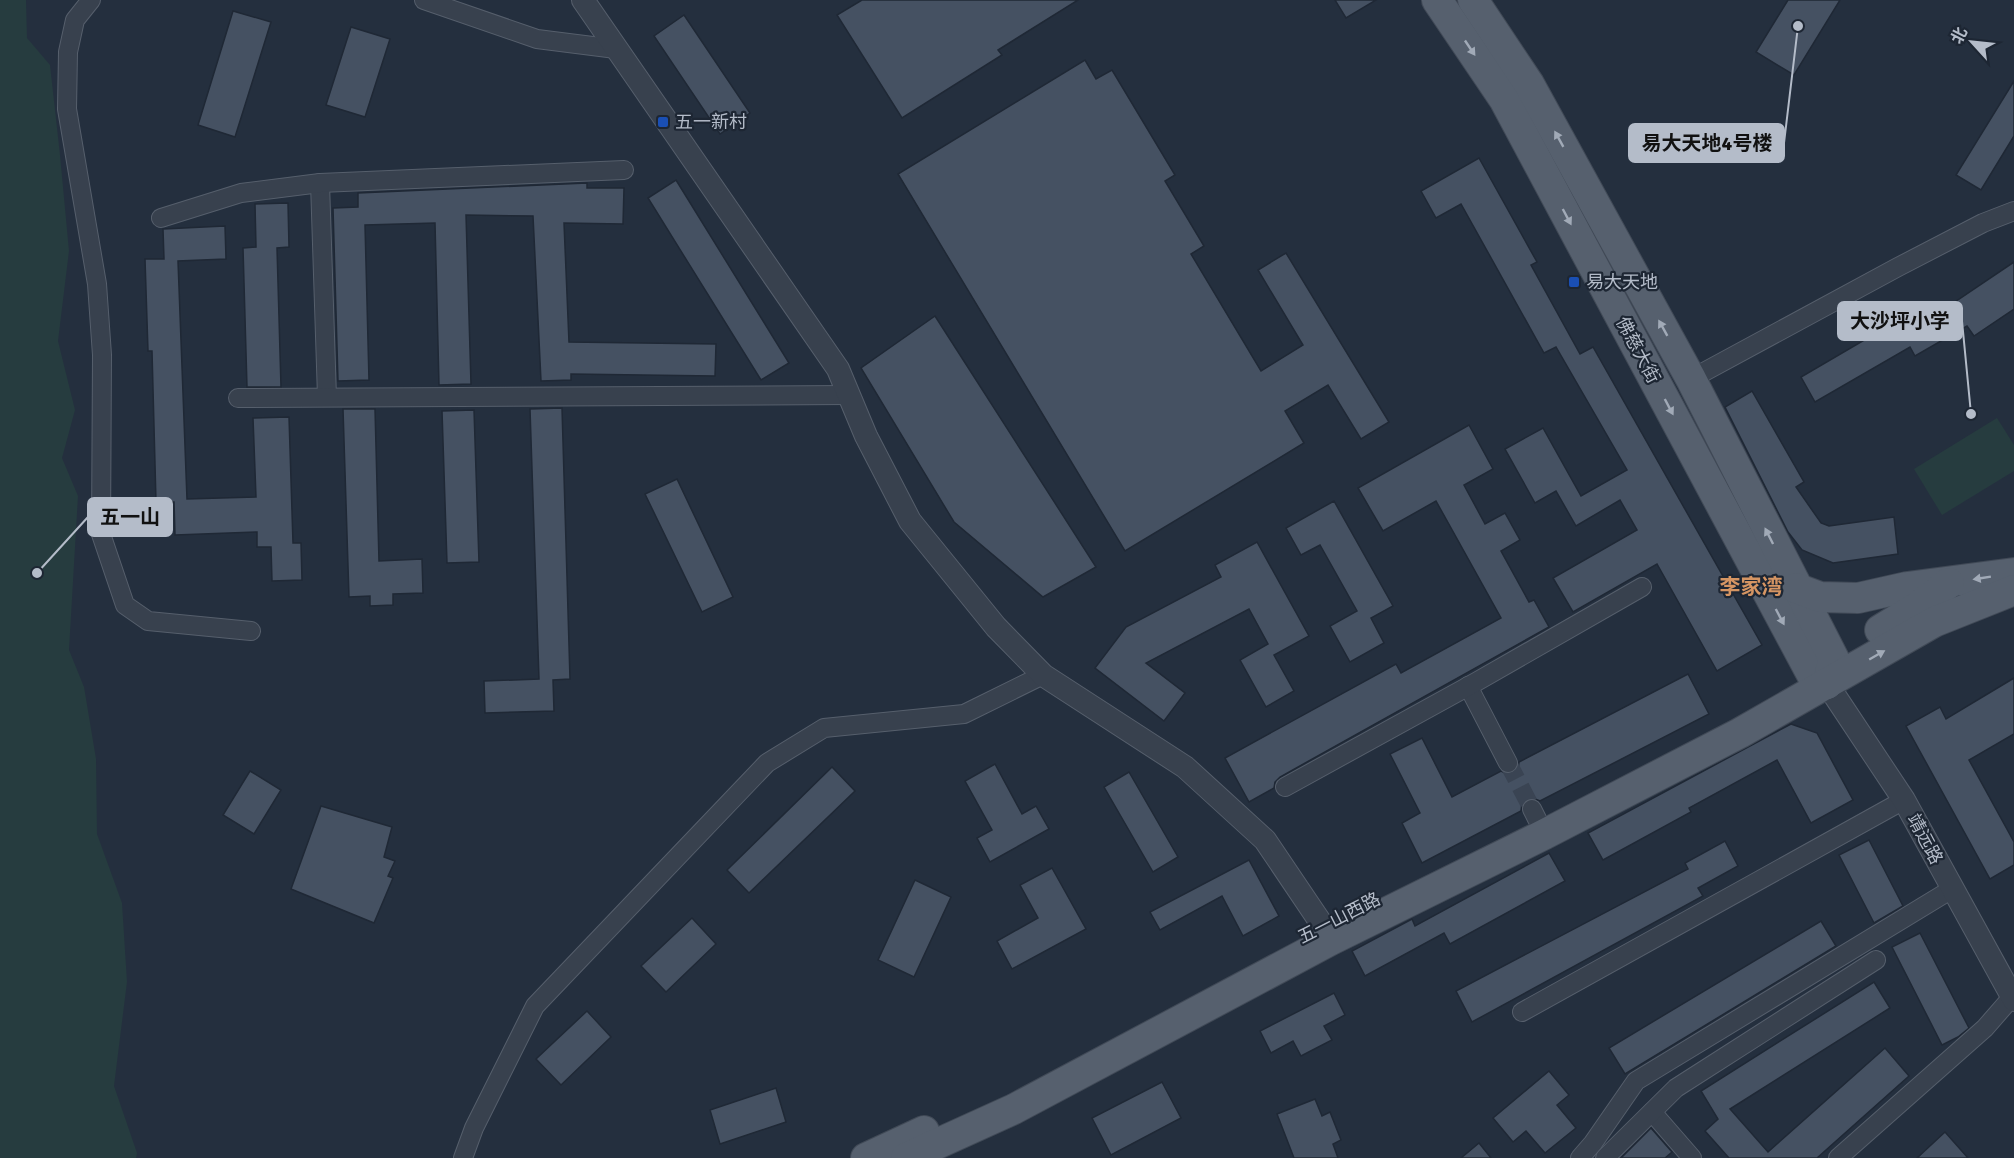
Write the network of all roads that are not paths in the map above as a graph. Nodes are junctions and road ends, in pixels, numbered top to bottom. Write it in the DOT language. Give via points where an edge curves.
graph roads {
  1 [pos="91,0"];
  2 [pos="424,0"];
  3 [pos="583,0"];
  4 [pos="1437,0"];
  5 [pos="1473,0"];
  6 [pos="616,49"];
  7 [pos="624,170"];
  8 [pos="320,183"];
  9 [pos="2014,211"];
  10 [pos="160,218"];
  11 [pos="1691,380"];
  12 [pos="848,395"];
  13 [pos="327,397"];
  14 [pos="238,398"];
  15 [pos="2014,573"];
  16 [pos="1949,583"];
  17 [pos="1642,587"];
  18 [pos="1796,588"];
  19 [pos="2014,590"];
  20 [pos="251,631"];
  21 [pos="1824,673"];
  22 [pos="1043,675"];
  23 [pos="1468,686"];
  24 [pos="1508,763"];
  25 [pos="1285,787"];
  26 [pos="1904,800"];
  27 [pos="1952,889"];
  28 [pos="1327,933"];
  29 [pos="1876,960"];
  30 [pos="2013,998"];
  31 [pos="1522,1012"];
  32 [pos="1652,1112"];
  33 [pos="463,1158"];
  34 [pos="866,1158"];
  35 [pos="906,1158"];
  36 [pos="1580,1158"];
  37 [pos="1605,1158"];
  38 [pos="1692,1158"];
  39 [pos="1838,1158"];
  1 -- 20 [label="street" via="75,20 68,52 67,109 98,284 102,355 101,534 125,605 148,621"];
  2 -- 6 [label="street" via="537,39"];
  3 -- 6 [label="street"];
  4 -- 21 [label="main road, 佛慈大街, one-way" via="1504,99"];
  11 -- 5 [label="main road, 佛慈大街, one-way" via="1529,84"];
  6 -- 12 [label="street" via="838,369"];
  7 -- 8 [label="street"];
  8 -- 10 [label="street" via="241,193"];
  8 -- 13 [label="street"];
  9 -- 11 [label="street" via="1898,267"];
  18 -- 11 [label="main road, 佛慈大街, one-way"];
  12 -- 13 [label="street"];
  12 -- 22 [label="street" via="910,521 996,627"];
  13 -- 14 [label="street"];
  15 -- 16 [label="main road, one-way"];
  16 -- 18 [label="main road" via="1906,586 1858,598 1820,597"];
  16 -- 21 [label="main road"];
  17 -- 23 [label="street"];
  18 -- 21 [label="main road, 佛慈大街"];
  21 -- 19 [label="main road, one-way"];
  21 -- 26 [label="street, 靖远路"];
  21 -- 28 [label="main road, 五一山西路" via="1535,814"];
  21 -- 28 [label="main road, 五一山西路" via="1740,733 1545,834"];
  22 -- 28 [label="street" via="1185,767 1264,840"];
  22 -- 33 [label="street" via="964,714 824,728 767,763 535,1006"];
  23 -- 24 [label="street"];
  23 -- 25 [label="street"];
  26 -- 27 [label="street, 靖远路"];
  26 -- 31 [label="street"];
  27 -- 30 [label="street, 靖远路"];
  27 -- 36 [label="street" via="1636,1081"];
  28 -- 34 [label="main road, 五一山西路" via="1005,1094"];
  28 -- 35 [label="main road, 五一山西路" via="1014,1109"];
  29 -- 32 [label="street" via="1676,1088"];
  30 -- 39 [label="street" via="1985,1028"];
  32 -- 37 [label="street"];
  32 -- 38 [label="street"];
}
